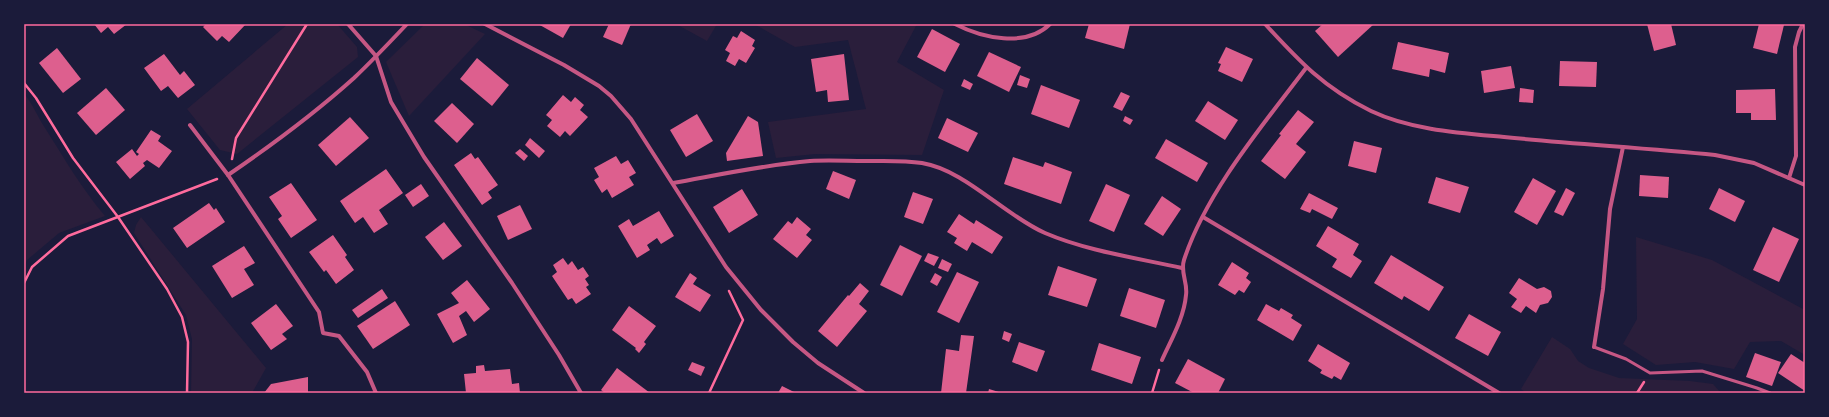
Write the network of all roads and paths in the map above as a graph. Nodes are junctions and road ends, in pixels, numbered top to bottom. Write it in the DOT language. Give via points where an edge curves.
graph roads {
  1 [pos="307,24"];
  2 [pos="348,24"];
  3 [pos="407,24"];
  4 [pos="485,24"];
  5 [pos="955,24"];
  6 [pos="1050,24"];
  7 [pos="1264,24"];
  8 [pos="1803,24"];
  9 [pos="376,56"];
  10 [pos="1306,68"];
  11 [pos="24,83"];
  12 [pos="190,125"];
  13 [pos="1623,147"];
  14 [pos="228,175"];
  15 [pos="1789,178"];
  16 [pos="673,182"];
  17 [pos="1805,185"];
  18 [pos="118,217"];
  19 [pos="1203,217"];
  20 [pos="1182,268"];
  21 [pos="24,283"];
  22 [pos="727,287"];
  23 [pos="1594,347"];
  24 [pos="1162,360"];
  25 [pos="187,393"];
  26 [pos="376,393"];
  27 [pos="581,393"];
  28 [pos="709,393"];
  29 [pos="864,393"];
  30 [pos="1152,393"];
  31 [pos="1499,393"];
  32 [pos="1770,393"];
  1 -- 14 [label="path" via="236,138"];
  2 -- 9 [label="street"];
  3 -- 9 [label="street"];
  4 -- 16 [label="street" via="564,65 611,96 631,119"];
  5 -- 6 [label="street" via="988,37 1000,38 1034,35"];
  7 -- 10 [label="street"];
  8 -- 15 [label="street" via="1798,32 1795,47 1796,156"];
  9 -- 14 [label="street" via="334,96"];
  9 -- 27 [label="street" via="391,102 424,157 512,283"];
  10 -- 13 [label="street" via="1326,85 1355,103 1391,119 1410,124 1483,135"];
  10 -- 19 [label="street" via="1227,175"];
  11 -- 18 [label="path" via="73,158"];
  12 -- 14 [label="street"];
  13 -- 15 [label="street" via="1715,155 1754,163"];
  13 -- 23 [label="street" via="1610,209 1603,289"];
  14 -- 18 [label="path"];
  14 -- 26 [label="street" via="319,312 323,333 339,336 367,372"];
  15 -- 17 [label="street"];
  16 -- 20 [label="street" via="811,161 922,163 943,169 1044,233 1086,246"];
  16 -- 29 [label="street" via="726,267 761,310 818,363"];
  18 -- 21 [label="path" via="68,236 32,267"];
  18 -- 25 [label="path" via="182,317 188,342"];
  19 -- 20 [label="street"];
  19 -- 31 [label="street"];
  20 -- 24 [label="street" via="1187,288 1186,298"];
  22 -- 28 [label="path" via="743,320"];
  23 -- 32 [label="lane" via="1626,358 1650,373 1702,371"];
  24 -- 30 [label="path"];
}
